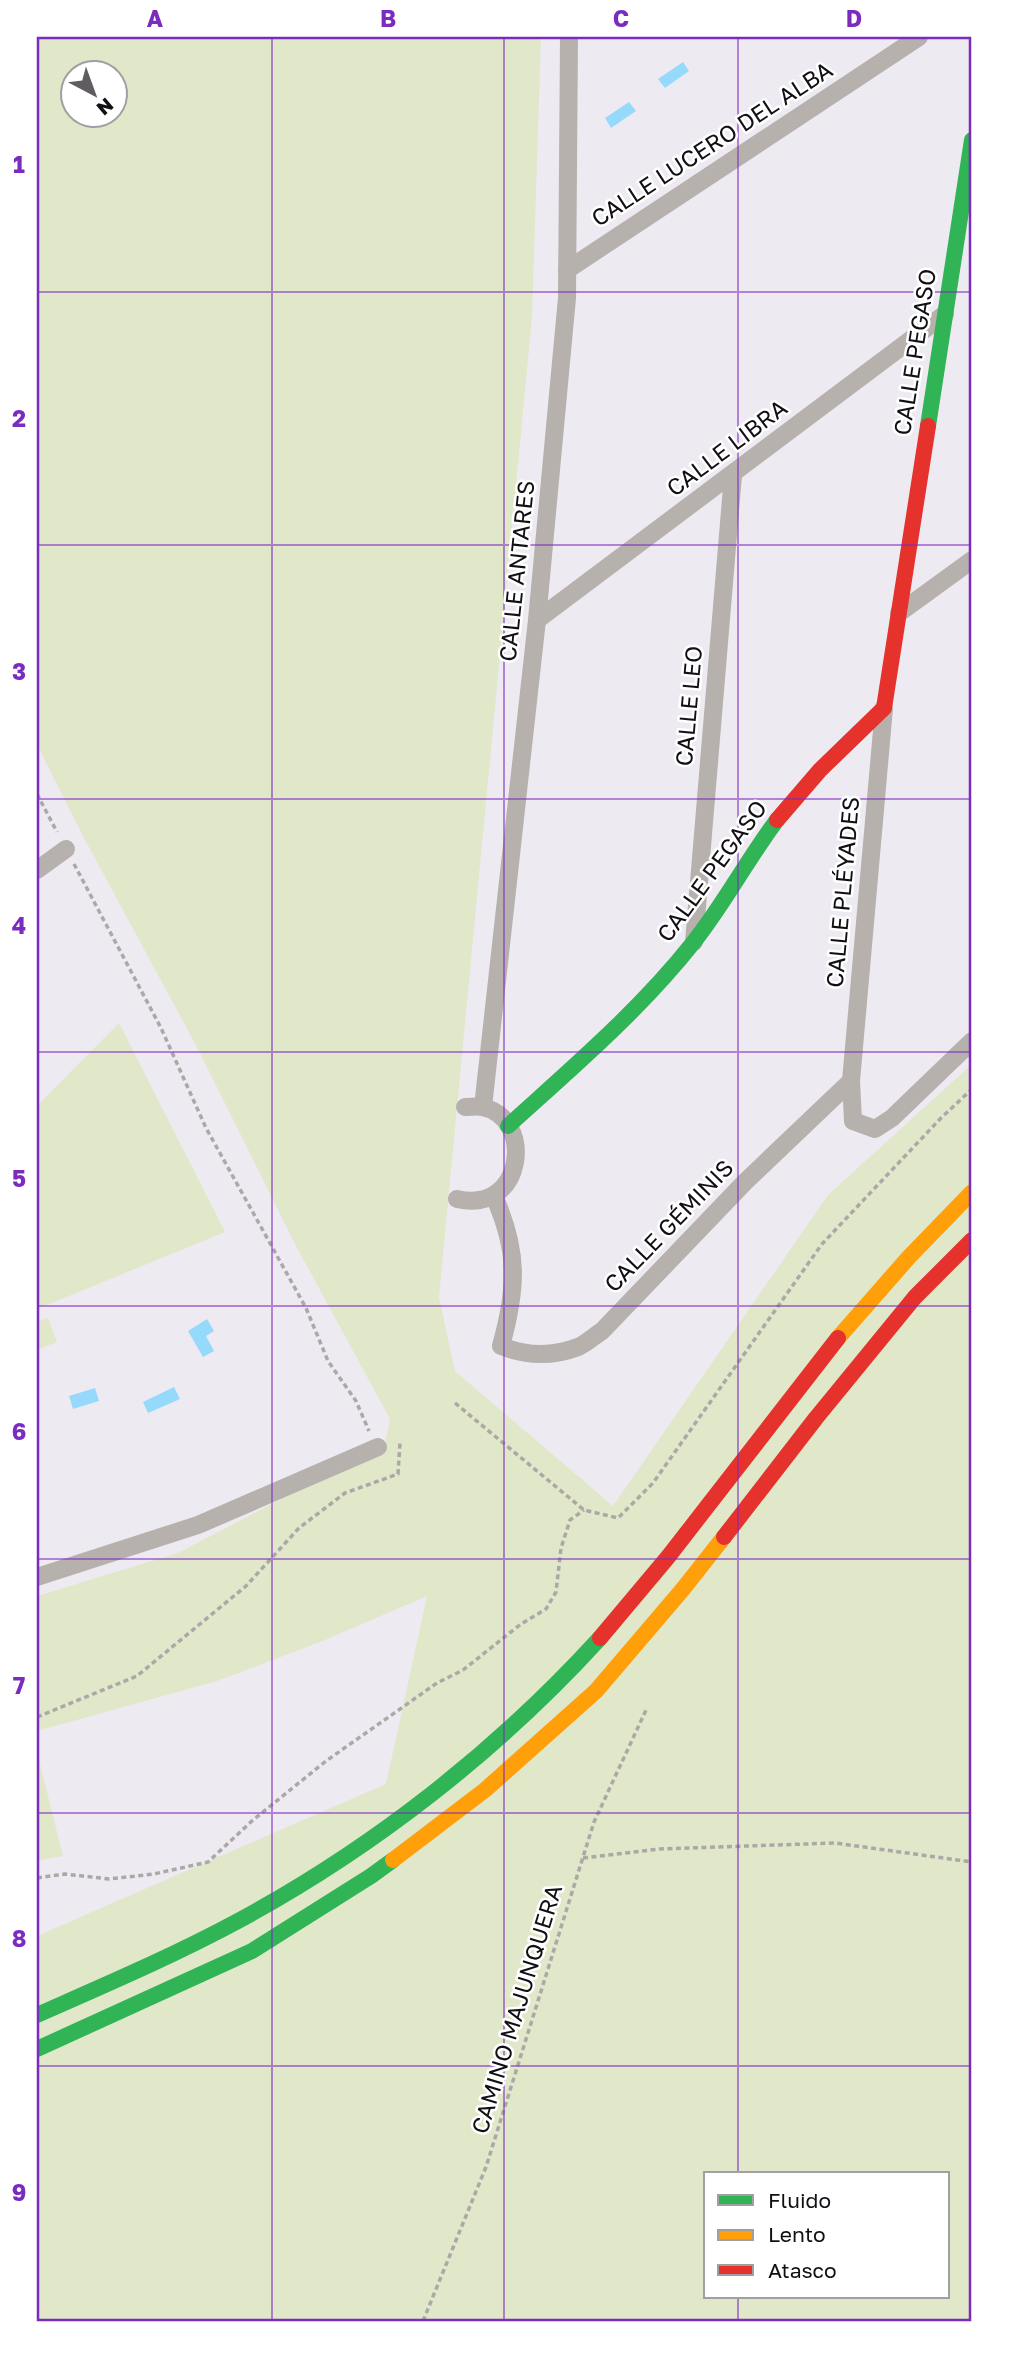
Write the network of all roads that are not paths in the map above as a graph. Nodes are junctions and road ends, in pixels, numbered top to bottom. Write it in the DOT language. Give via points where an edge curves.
graph roads {
  1 [pos="569,37"];
  2 [pos="919,37"];
  3 [pos="972,140"];
  4 [pos="567,270"];
  5 [pos="945,314"];
  6 [pos="733,475"];
  7 [pos="972,560"];
  8 [pos="899,613"];
  9 [pos="537,620"];
  10 [pos="884,708"];
  11 [pos="66,849"];
  12 [pos="37,870"];
  13 [pos="694,942"];
  14 [pos="972,1041"];
  15 [pos="850,1081"];
  16 [pos="508,1126"];
  17 [pos="972,1192"];
  18 [pos="494,1196"];
  19 [pos="457,1199"];
  20 [pos="972,1240"];
  21 [pos="972,1247"];
  22 [pos="915,1297"];
  23 [pos="848,1303"];
  24 [pos="813,1371"];
  25 [pos="375,1443"];
  26 [pos="37,1577"];
  27 [pos="37,2015"];
  28 [pos="37,2049"];
  1 -- 4 [label="street, CALLE ANTARES"];
  2 -- 4 [label="street, CALLE LUCERO DEL ALBA"];
  3 -- 5 [label="main road, CALLE PEGASO"];
  4 -- 9 [label="street, CALLE ANTARES"];
  5 -- 6 [label="street, CALLE LIBRA"];
  5 -- 8 [label="main road, CALLE PEGASO"];
  6 -- 9 [label="street, CALLE LIBRA"];
  6 -- 13 [label="street, CALLE LEO"];
  7 -- 8 [label="street"];
  8 -- 10 [label="main road, CALLE PEGASO"];
  9 -- 16 [label="street, CALLE ANTARES" via="474,1107 496,1113"];
  10 -- 13 [label="main road, CALLE PEGASO" via="844,744 784,811"];
  10 -- 15 [label="street, CALLE PLÉYADES"];
  11 -- 12 [label="street"];
  13 -- 16 [label="main road, CALLE PEGASO" via="597,1045"];
  14 -- 15 [label="street, CALLE PLÉYADES" via="892,1118 874,1129 853,1121"];
  15 -- 18 [label="street, CALLE GÉMINIS" via="744,1182 602,1331 579,1347 540,1355 520,1354 501,1346 512,1306 513,1261 506,1224"];
  16 -- 18 [label="street" via="516,1144 516,1163 507,1183"];
  17 -- 24 [label="main road" via="870,1300"];
  18 -- 19 [label="street" via="477,1201"];
  20 -- 22 [label="main road"];
  21 -- 22 [label="main road"];
  22 -- 28 [label="main road" via="596,1691 485,1790 372,1876 252,1951"];
  23 -- 24 [label="main road"];
  24 -- 27 [label="main road" via="658,1571 575,1666 467,1766 354,1851 239,1921"];
  25 -- 26 [label="street" via="198,1525"];
}
